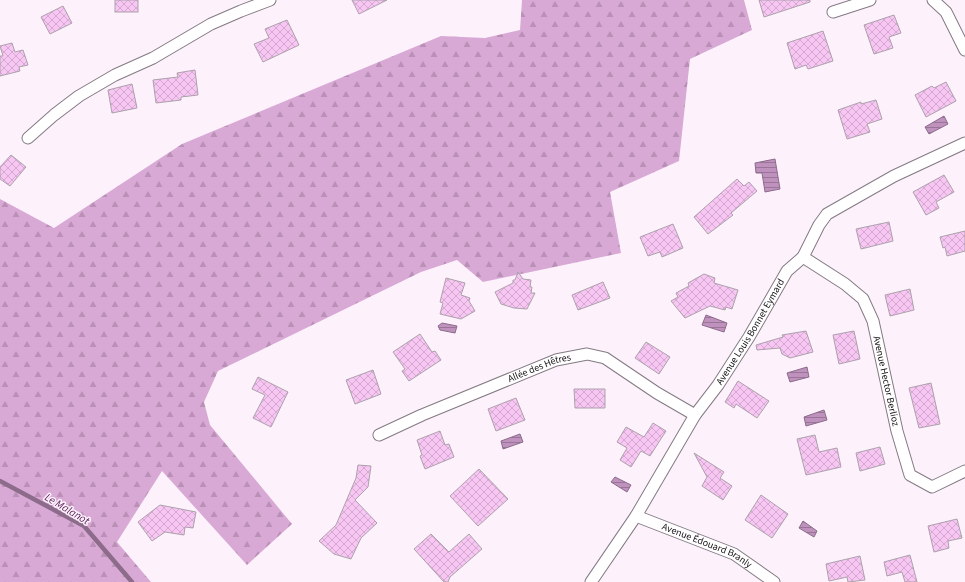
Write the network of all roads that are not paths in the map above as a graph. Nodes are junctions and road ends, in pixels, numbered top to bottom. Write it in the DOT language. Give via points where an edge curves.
graph roads {
  1 [pos="270,0"];
  2 [pos="870,0"];
  3 [pos="933,0"];
  4 [pos="833,12"];
  5 [pos="965,50"];
  6 [pos="28,138"];
  7 [pos="965,143"];
  8 [pos="803,257"];
  9 [pos="695,415"];
  10 [pos="379,435"];
  11 [pos="965,471"];
  12 [pos="636,516"];
  13 [pos="591,582"];
  14 [pos="774,582"];
  1 -- 6 [label="street" via="212,24 153,58 115,75 79,96"];
  2 -- 4 [label="street"];
  3 -- 5 [label="street" via="946,12"];
  7 -- 8 [label="street, Avenue Louis Bonnet Eymard" via="894,176 827,214"];
  8 -- 9 [label="street, Avenue Louis Bonnet Eymard" via="787,271 749,337"];
  8 -- 11 [label="street, Avenue Hector Berlioz" via="863,299 873,321 897,431 910,475 932,487"];
  9 -- 10 [label="street, Allée des Hêtres" via="605,358 587,354 556,360"];
  9 -- 12 [label="street, Avenue Louis Bonnet Eymard"];
  12 -- 13 [label="street, Avenue Louis Bonnet Eymard"];
  12 -- 14 [label="street, Avenue Édouard Branly" via="734,554"];
}
